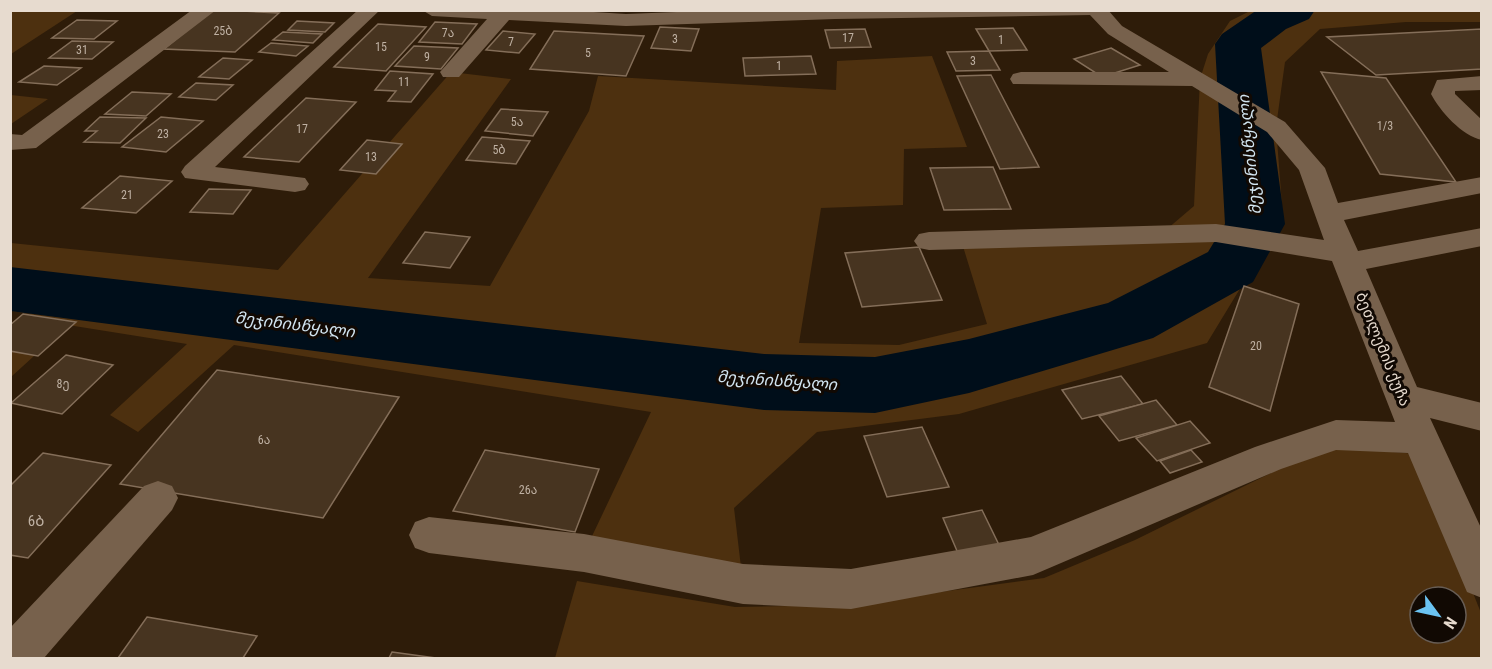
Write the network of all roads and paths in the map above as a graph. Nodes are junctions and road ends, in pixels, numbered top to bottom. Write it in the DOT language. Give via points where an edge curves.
graph roads {
  1 [pos="206,10"];
  2 [pos="369,10"];
  3 [pos="432,10"];
  4 [pos="1087,10"];
  5 [pos="1096,10"];
  6 [pos="835,12"];
  7 [pos="504,13"];
  8 [pos="451,72"];
  9 [pos="1021,79"];
  10 [pos="1200,79"];
  11 [pos="1482,83"];
  12 [pos="1482,133"];
  13 [pos="10,142"];
  14 [pos="295,184"];
  15 [pos="1482,185"];
  16 [pos="1328,214"];
  17 [pos="1482,237"];
  18 [pos="929,241"];
  19 [pos="1346,258"];
  20 [pos="1403,398"];
  21 [pos="1482,417"];
  22 [pos="1420,438"];
  23 [pos="158,498"];
  24 [pos="429,535"];
  25 [pos="1482,578"];
  26 [pos="14,658"];
  1 -- 13 [label="street" via="27,143"];
  2 -- 14 [label="street" via="194,172"];
  3 -- 7 [label="street"];
  4 -- 6 [label="street"];
  5 -- 10 [label="street" via="1115,30"];
  6 -- 7 [label="street" via="626,20"];
  7 -- 8 [label="street"];
  9 -- 10 [label="street"];
  10 -- 16 [label="street, ბეთლემის ქუჩა" via="1276,128 1312,168"];
  11 -- 12 [label="street" via="1445,85 1443,94"];
  15 -- 16 [label="street"];
  16 -- 19 [label="street, ბეთლემის ქუჩა"];
  17 -- 19 [label="street"];
  18 -- 19 [label="street" via="1216,233"];
  19 -- 20 [label="street, ბეთლემის ქუჩა"];
  20 -- 21 [label="street"];
  20 -- 22 [label="street, ბეთლემის ქუჩა"];
  22 -- 24 [label="street" via="1336,435 1268,458 1033,556 851,589 743,585 584,554"];
  22 -- 25 [label="street, ბეთლემის ქუჩა"];
  23 -- 26 [label="street"];
}
